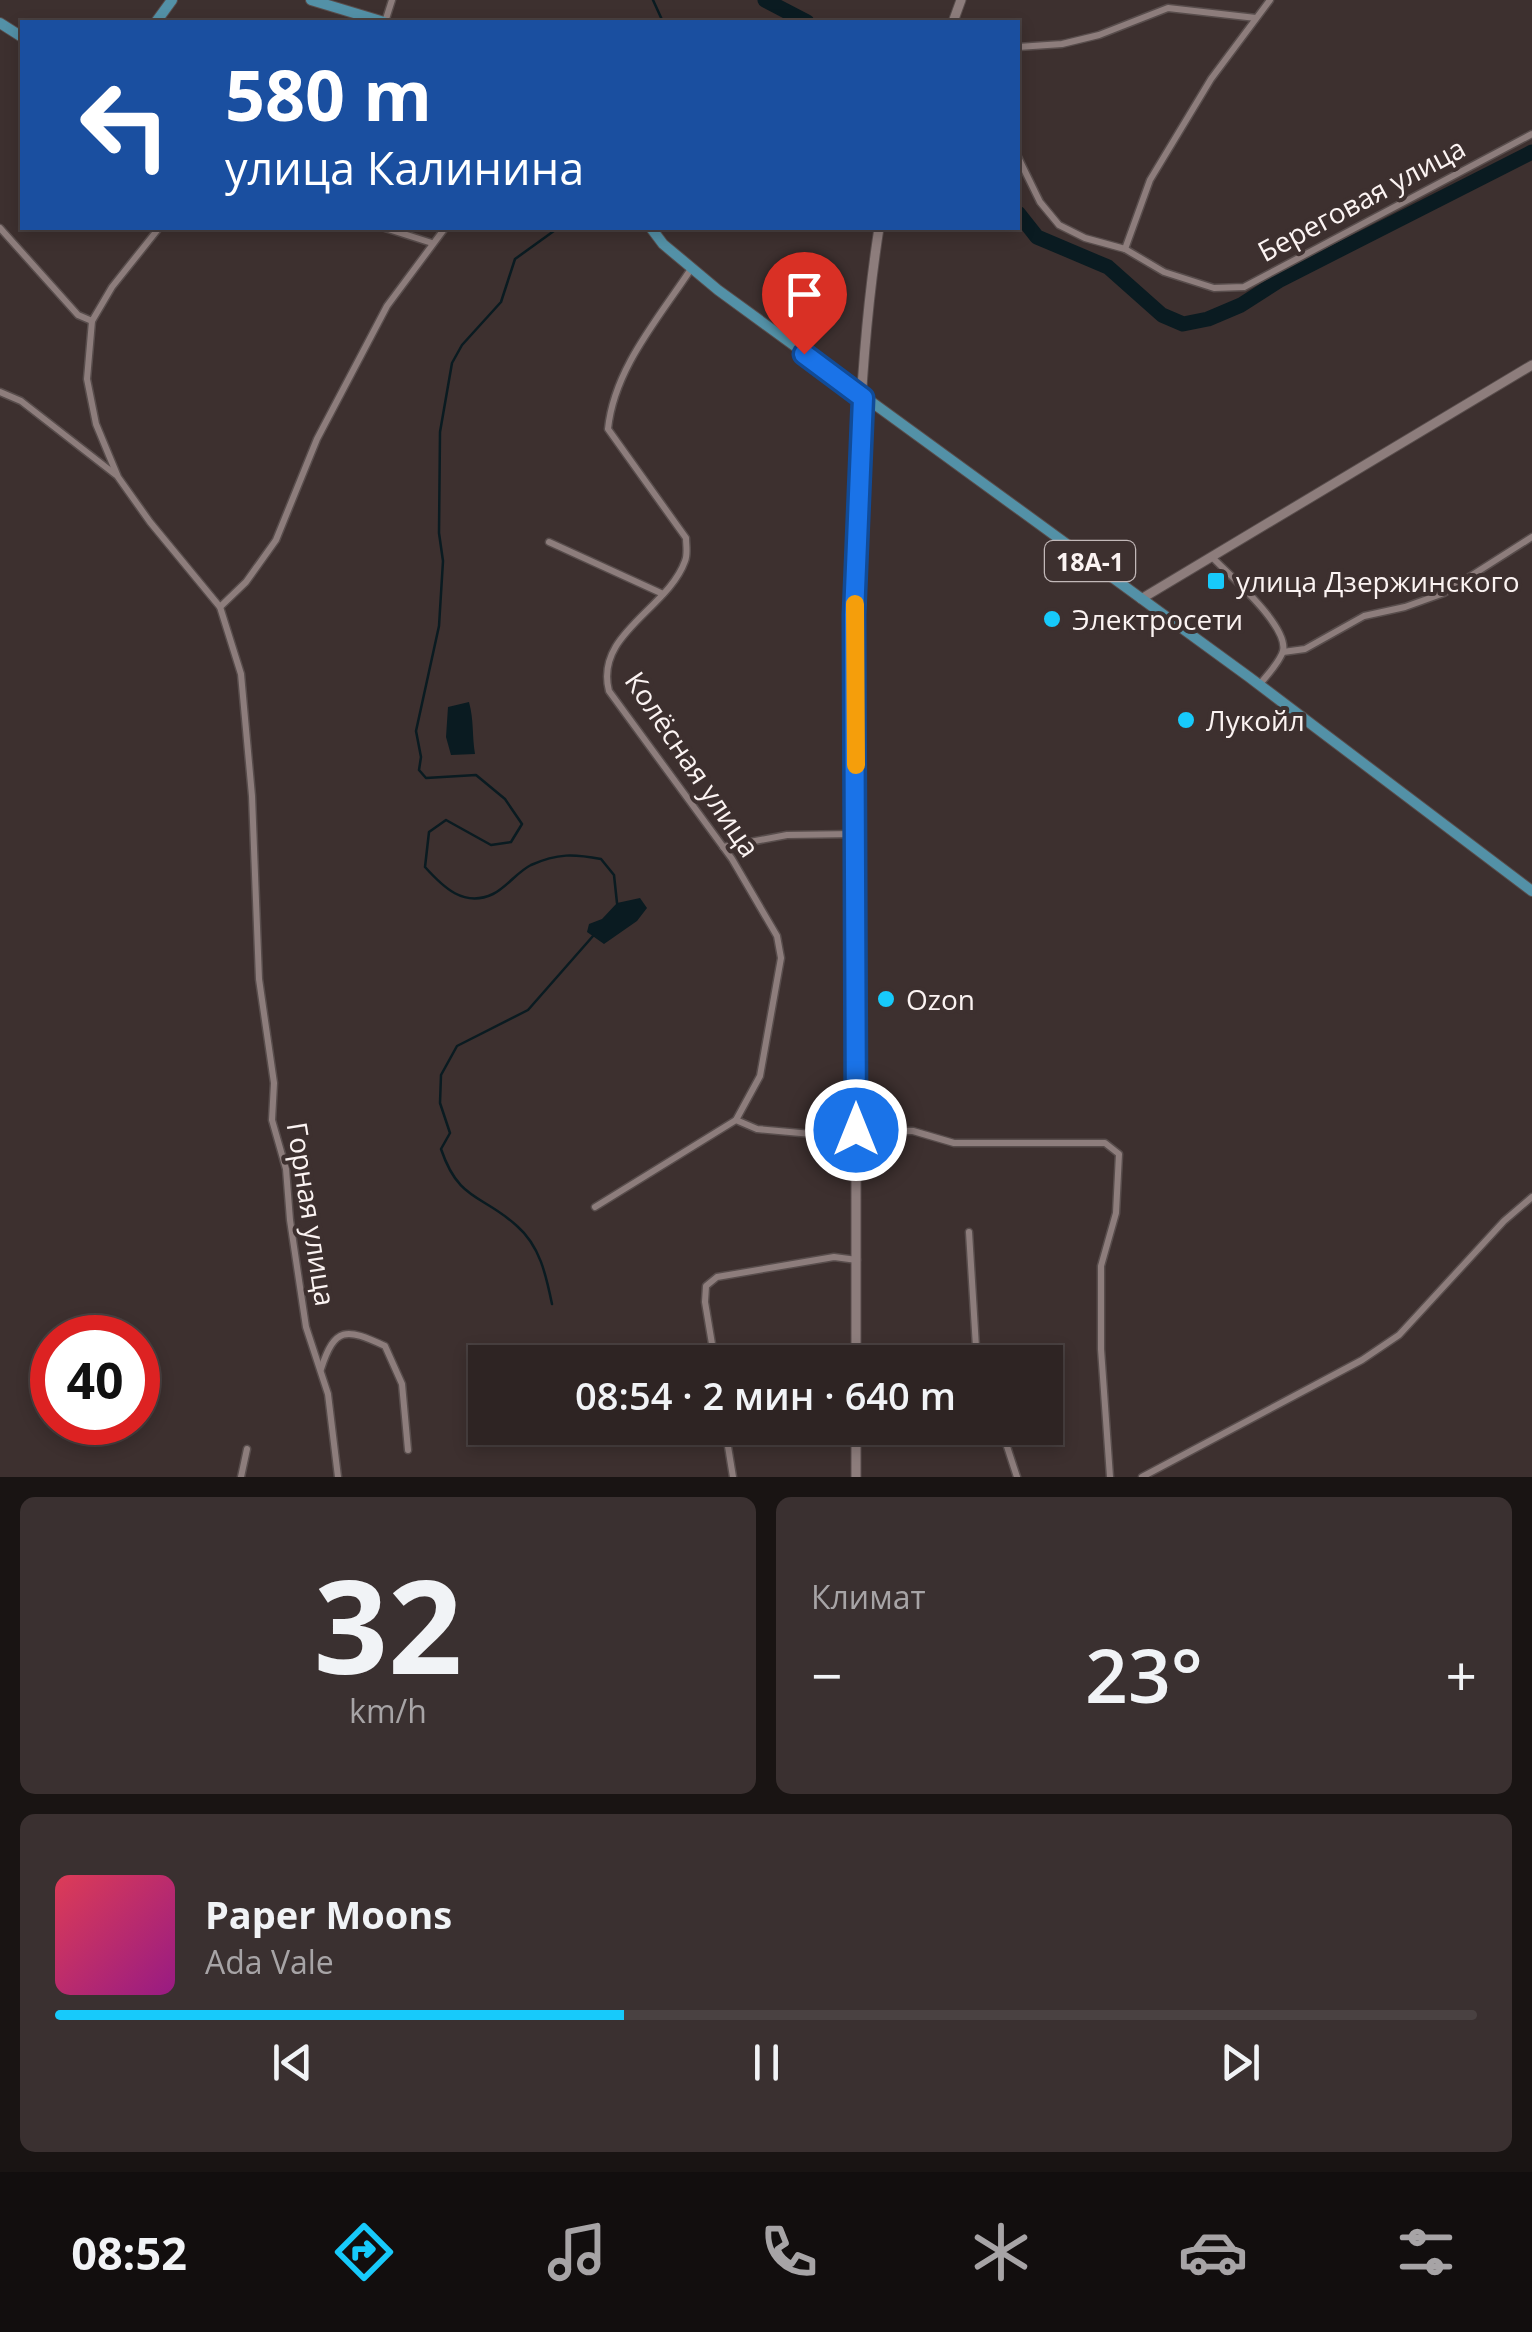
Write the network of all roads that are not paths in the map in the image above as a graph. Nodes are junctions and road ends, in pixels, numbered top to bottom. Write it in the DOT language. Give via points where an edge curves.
graph roads {
  1 [pos="311,0"];
  2 [pos="1270,0"];
  3 [pos="1256,18"];
  4 [pos="378,20"];
  5 [pos="1020,47"];
  6 [pos="1532,134"];
  7 [pos="1020,162"];
  8 [pos="0,228"];
  9 [pos="156,230"];
  10 [pos="391,230"];
  11 [pos="444,230"];
  12 [pos="652,230"];
  13 [pos="879,230"];
  14 [pos="432,243"];
  15 [pos="1125,249"];
  16 [pos="691,268"];
  17 [pos="92,321"];
  18 [pos="1532,365"];
  19 [pos="0,392"];
  20 [pos="863,398"];
  21 [pos="118,476"];
  22 [pos="1532,537"];
  23 [pos="549,542"];
  24 [pos="1212,558"];
  25 [pos="663,594"];
  26 [pos="1141,598"];
  27 [pos="220,606"];
  28 [pos="1283,652"];
  29 [pos="1260,686"];
  30 [pos="854,834"];
  31 [pos="723,846"];
  32 [pos="1532,890"];
  33 [pos="736,1120"];
  34 [pos="856,1134"];
  35 [pos="1532,1197"];
  36 [pos="595,1207"];
  37 [pos="969,1232"];
  38 [pos="856,1260"];
  39 [pos="712,1345"];
  40 [pos="856,1345"];
  41 [pos="976,1345"];
  42 [pos="320,1370"];
  43 [pos="728,1445"];
  44 [pos="856,1445"];
  45 [pos="1007,1445"];
  46 [pos="247,1449"];
  47 [pos="408,1450"];
  48 [pos="241,1477"];
  49 [pos="338,1477"];
  50 [pos="734,1477"];
  51 [pos="856,1477"];
  52 [pos="1017,1477"];
  53 [pos="1110,1477"];
  54 [pos="1142,1477"];
  1 -- 4 [label="main road"];
  2 -- 3 [label="street"];
  3 -- 5 [label="street" via="1168,8 1098,36"];
  3 -- 15 [label="street" via="1150,180"];
  6 -- 15 [label="street, Береговая улица" via="1244,286 1214,288 1164,272"];
  7 -- 15 [label="street, Береговая улица" via="1059,225"];
  8 -- 17 [label="street" via="78,315"];
  9 -- 17 [label="street"];
  10 -- 14 [label="street"];
  11 -- 14 [label="street"];
  12 -- 16 [label="main road, 18А-1"];
  13 -- 20 [label="street"];
  14 -- 27 [label="street" via="387,306 317,439 276,540"];
  16 -- 20 [label="main road, 18А-1"];
  16 -- 25 [label="street, Колёсная улица" via="622,374 608,430 686,538 686,559"];
  17 -- 21 [label="street" via="87,379 96,424"];
  18 -- 24 [label="street"];
  19 -- 21 [label="street"];
  20 -- 26 [label="main road, 18А-1"];
  20 -- 30 [label="street"];
  21 -- 27 [label="street"];
  22 -- 28 [label="street" via="1444,592 1364,616 1305,649"];
  23 -- 25 [label="street"];
  24 -- 26 [label="street"];
  24 -- 28 [label="street" via="1271,619"];
  25 -- 31 [label="street, Колёсная улица" via="610,652 604,672 609,691"];
  26 -- 29 [label="main road, 18А-1"];
  27 -- 42 [label="street, Горная улица" via="241,674 272,1120 286,1168 306,1327"];
  28 -- 29 [label="street"];
  29 -- 32 [label="main road, 18А-1"];
  30 -- 31 [label="street" via="787,835"];
  30 -- 34 [label="street"];
  31 -- 33 [label="street, Колёсная улица" via="777,936 781,958 760,1076"];
  33 -- 34 [label="street" via="757,1129"];
  33 -- 36 [label="street, Колёсная улица"];
  34 -- 38 [label="street"];
  34 -- 53 [label="street" via="913,1131 954,1143 1105,1143 1119,1154 1116,1213 1101,1266"];
  35 -- 54 [label="street" via="1399,1335"];
  37 -- 41 [label="street"];
  38 -- 39 [label="street" via="834,1257 717,1277 706,1286"];
  38 -- 40 [label="street"];
  42 -- 47 [label="street" via="329,1344 342,1335 359,1334 385,1346 402,1384"];
  42 -- 49 [label="street, Горная улица"];
  43 -- 50 [label="street"];
  44 -- 51 [label="street"];
  45 -- 52 [label="street"];
  46 -- 48 [label="street"];
}
